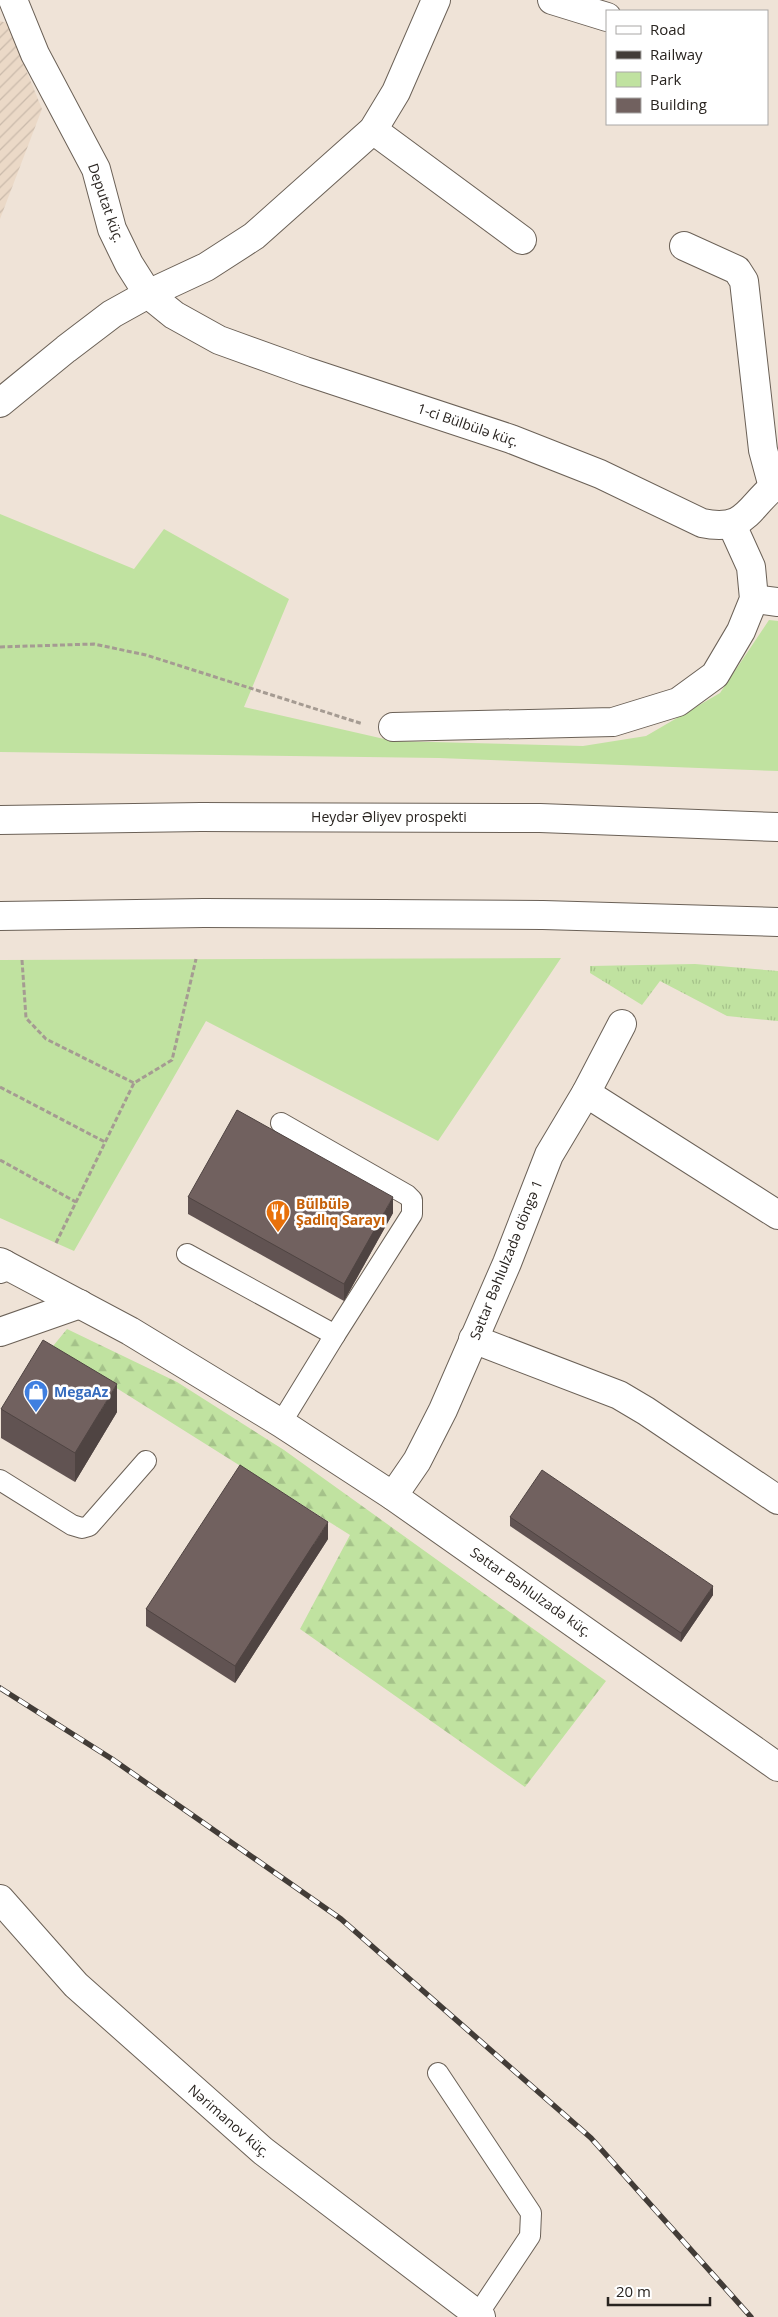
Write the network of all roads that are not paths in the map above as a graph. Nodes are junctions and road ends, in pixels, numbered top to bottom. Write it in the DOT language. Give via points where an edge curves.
graph roads {
  1 [pos="12,0"];
  2 [pos="436,0"];
  3 [pos="552,0"];
  4 [pos="606,17"];
  5 [pos="372,130"];
  6 [pos="522,240"];
  7 [pos="684,246"];
  8 [pos="148,294"];
  9 [pos="0,403"];
  10 [pos="776,485"];
  11 [pos="732,525"];
  12 [pos="766,601"];
  13 [pos="393,727"];
  14 [pos="0,820"];
  15 [pos="778,827"];
  16 [pos="0,916"];
  17 [pos="778,922"];
  18 [pos="622,1024"];
  19 [pos="586,1094"];
  20 [pos="281,1123"];
  21 [pos="778,1215"];
  22 [pos="187,1254"];
  23 [pos="1,1265"];
  24 [pos="80,1304"];
  25 [pos="0,1332"];
  26 [pos="335,1335"];
  27 [pos="473,1338"];
  28 [pos="281,1423"];
  29 [pos="146,1462"];
  30 [pos="0,1480"];
  31 [pos="393,1496"];
  32 [pos="778,1500"];
  33 [pos="778,1767"];
  34 [pos="0,1899"];
  35 [pos="438,2073"];
  36 [pos="480,2316"];
  1 -- 8 [label="main road, Deputat küç." via="35,54 96,169 112,229"];
  2 -- 5 [label="main road" via="396,92"];
  3 -- 4 [label="main road"];
  5 -- 6 [label="main road"];
  5 -- 8 [label="main road" via="254,236 206,267"];
  7 -- 10 [label="main road" via="737,270 744,281 763,450"];
  8 -- 9 [label="main road" via="112,314"];
  8 -- 11 [label="main road, 1-ci Bülbülə küç." via="174,314 219,340 511,438 600,474 702,523"];
  10 -- 11 [label="main road" via="744,518"];
  11 -- 12 [label="main road"];
  12 -- 13 [label="main road" via="741,631 715,675 678,702 613,722"];
  14 -- 15 [label="main road, Heydər Əliyev prospekti" via="540,818"];
  16 -- 17 [label="main road" via="204,913 533,915"];
  18 -- 19 [label="main road, Səttar Bəhlulzadə döngə 1"];
  19 -- 21 [label="main road"];
  19 -- 27 [label="main road, Səttar Bəhlulzadə döngə 1" via="549,1155 507,1263"];
  20 -- 26 [label="lane" via="412,1200 412,1214"];
  22 -- 26 [label="lane"];
  23 -- 24 [label="main road, Səttar Bəhlulzadə küç."];
  24 -- 25 [label="main road"];
  24 -- 28 [label="main road, Səttar Bəhlulzadə küç."];
  26 -- 28 [label="lane"];
  27 -- 31 [label="main road, Səttar Bəhlulzadə döngə 1" via="443,1410 417,1461"];
  27 -- 32 [label="main road" via="619,1395"];
  28 -- 31 [label="main road, Səttar Bəhlulzadə küç."];
  29 -- 30 [label="lane" via="89,1526 82,1528"];
  31 -- 33 [label="main road, Səttar Bəhlulzadə küç."];
  34 -- 36 [label="main road, Nərimanov küç." via="76,1985 255,2145"];
  35 -- 36 [label="lane" via="531,2213 530,2236"];
}
